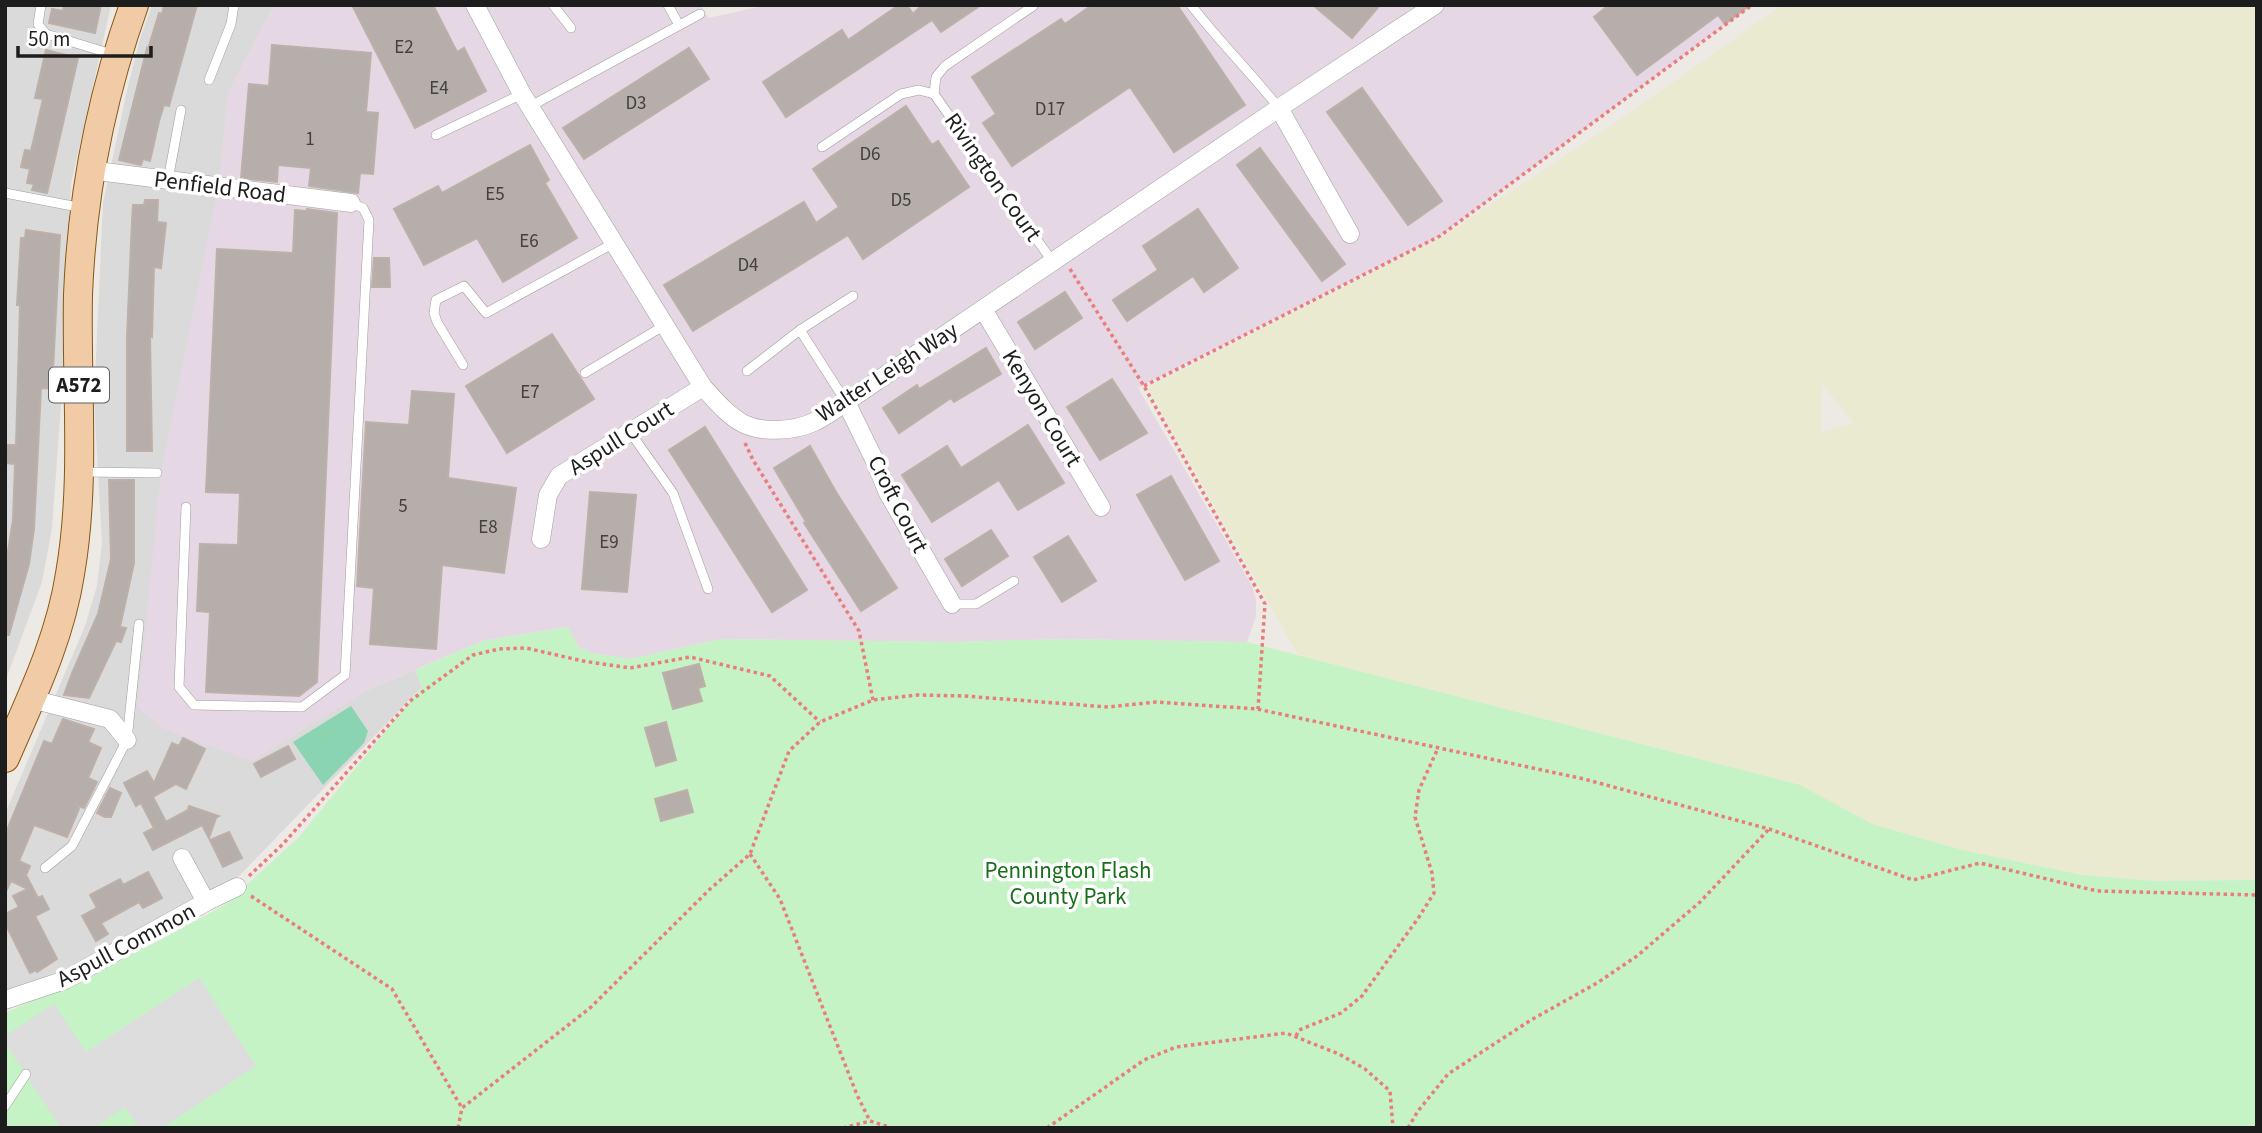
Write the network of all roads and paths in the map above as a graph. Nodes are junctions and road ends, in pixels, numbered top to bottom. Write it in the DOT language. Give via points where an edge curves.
graph roads {
  1 [pos="41,5"];
  2 [pos="134,5"];
  3 [pos="234,5"];
  4 [pos="553,5"];
  5 [pos="668,5"];
  6 [pos="1191,5"];
  7 [pos="1434,5"];
  8 [pos="1752,5"];
  9 [pos="476,6"];
  10 [pos="1033,6"];
  11 [pos="700,14"];
  12 [pos="679,25"];
  13 [pos="571,28"];
  14 [pos="117,55"];
  15 [pos="209,80"];
  16 [pos="934,93"];
  17 [pos="525,100"];
  18 [pos="1279,108"];
  19 [pos="181,110"];
  20 [pos="436,135"];
  21 [pos="822,147"];
  22 [pos="89,170"];
  23 [pos="168,180"];
  24 [pos="5,193"];
  25 [pos="351,203"];
  26 [pos="84,209"];
  27 [pos="1350,234"];
  28 [pos="614,243"];
  29 [pos="1057,258"];
  30 [pos="853,296"];
  31 [pos="983,309"];
  32 [pos="665,325"];
  33 [pos="800,330"];
  34 [pos="463,365"];
  35 [pos="747,371"];
  36 [pos="585,373"];
  37 [pos="1144,386"];
  38 [pos="703,387"];
  39 [pos="846,402"];
  40 [pos="744,424"];
  41 [pos="630,432"];
  42 [pos="79,471"];
  43 [pos="157,473"];
  44 [pos="186,507"];
  45 [pos="1101,507"];
  46 [pos="541,539"];
  47 [pos="1014,581"];
  48 [pos="708,589"];
  49 [pos="952,604"];
  50 [pos="139,624"];
  51 [pos="31,699"];
  52 [pos="873,700"];
  53 [pos="1258,709"];
  54 [pos="820,722"];
  55 [pos="127,740"];
  56 [pos="1438,748"];
  57 [pos="5,758"];
  58 [pos="1769,829"];
  59 [pos="750,853"];
  60 [pos="182,858"];
  61 [pos="45,868"];
  62 [pos="237,887"];
  63 [pos="2257,895"];
  64 [pos="206,902"];
  65 [pos="5,1000"];
  66 [pos="1296,1036"];
  67 [pos="26,1074"];
  68 [pos="5,1106"];
  69 [pos="462,1108"];
  70 [pos="870,1121"];
  71 [pos="458,1128"];
  72 [pos="843,1128"];
  73 [pos="892,1128"];
  74 [pos="1047,1128"];
  75 [pos="1393,1128"];
  76 [pos="1408,1128"];
  1 -- 14 [label="lane" via="38,24 46,34"];
  2 -- 14 [label="main road, A572"];
  3 -- 15 [label="lane"];
  4 -- 13 [label="lane"];
  5 -- 12 [label="lane"];
  6 -- 18 [label="lane"];
  7 -- 18 [label="street, Walter Leigh Way"];
  8 -- 37 [label="path" via="1440,236"];
  9 -- 17 [label="street"];
  10 -- 16 [label="lane, Rivington Court" via="945,66 936,76"];
  11 -- 12 [label="lane"];
  12 -- 17 [label="lane"];
  14 -- 22 [label="main road, A572"];
  16 -- 21 [label="lane, Rivington Court" via="901,94"];
  16 -- 29 [label="lane, Rivington Court"];
  17 -- 20 [label="lane"];
  17 -- 28 [label="street"];
  18 -- 27 [label="street"];
  18 -- 29 [label="street, Walter Leigh Way"];
  19 -- 23 [label="lane"];
  22 -- 23 [label="street, Penfield Road"];
  22 -- 26 [label="main road, A572"];
  23 -- 25 [label="street, Penfield Road"];
  24 -- 26 [label="lane"];
  25 -- 44 [label="lane" via="363,208 369,220 345,675 302,707 194,705 179,687"];
  26 -- 42 [label="main road, A572" via="78,294"];
  28 -- 32 [label="street"];
  28 -- 34 [label="lane" via="486,313 464,286 436,300 437,322"];
  29 -- 31 [label="street, Walter Leigh Way"];
  29 -- 37 [label="path"];
  30 -- 33 [label="lane"];
  31 -- 39 [label="street, Walter Leigh Way"];
  31 -- 45 [label="street, Kenyon Court"];
  32 -- 36 [label="lane"];
  32 -- 38 [label="street"];
  33 -- 35 [label="lane"];
  33 -- 39 [label="lane"];
  37 -- 53 [label="path" via="1265,604"];
  38 -- 40 [label="street"];
  38 -- 41 [label="street, Aspull Court"];
  39 -- 40 [label="street, Walter Leigh Way" via="813,423 788,429"];
  39 -- 49 [label="street, Croft Court" via="888,493"];
  40 -- 52 [label="path" via="743,438 753,460 859,631"];
  41 -- 46 [label="street, Aspull Court" via="559,476 548,495"];
  41 -- 48 [label="lane" via="673,493"];
  42 -- 43 [label="lane"];
  42 -- 51 [label="main road, A572" via="79,513 70,576 57,635"];
  47 -- 49 [label="lane" via="976,604"];
  50 -- 55 [label="lane"];
  51 -- 55 [label="street" via="110,719"];
  51 -- 57 [label="main road, A572"];
  52 -- 53 [label="path" via="964,696 1108,707 1156,702"];
  52 -- 54 [label="path"];
  53 -- 56 [label="path"];
  54 -- 59 [label="path" via="789,751"];
  54 -- 62 [label="path" via="770,676 690,657 630,668 526,648 473,655 410,701 283,844"];
  55 -- 61 [label="lane" via="72,846"];
  56 -- 58 [label="path" via="1584,779"];
  56 -- 66 [label="path" via="1419,790 1415,817 1434,892 1362,996 1341,1013 1299,1030"];
  58 -- 63 [label="path" via="1913,880 1980,863 2097,891"];
  58 -- 76 [label="path" via="1700,902 1637,956 1448,1074"];
  59 -- 69 [label="path" via="590,1008"];
  59 -- 70 [label="path" via="780,899"];
  60 -- 64 [label="street, Aspull Common"];
  62 -- 64 [label="street, Aspull Common"];
  62 -- 69 [label="path" via="391,989"];
  64 -- 65 [label="street, Aspull Common" via="65,980"];
  66 -- 74 [label="path" via="1286,1033 1176,1047 1144,1060"];
  66 -- 75 [label="path" via="1348,1059 1390,1091"];
  67 -- 68 [label="lane"];
  69 -- 71 [label="path"];
  70 -- 72 [label="path"];
  70 -- 73 [label="path"];
}
